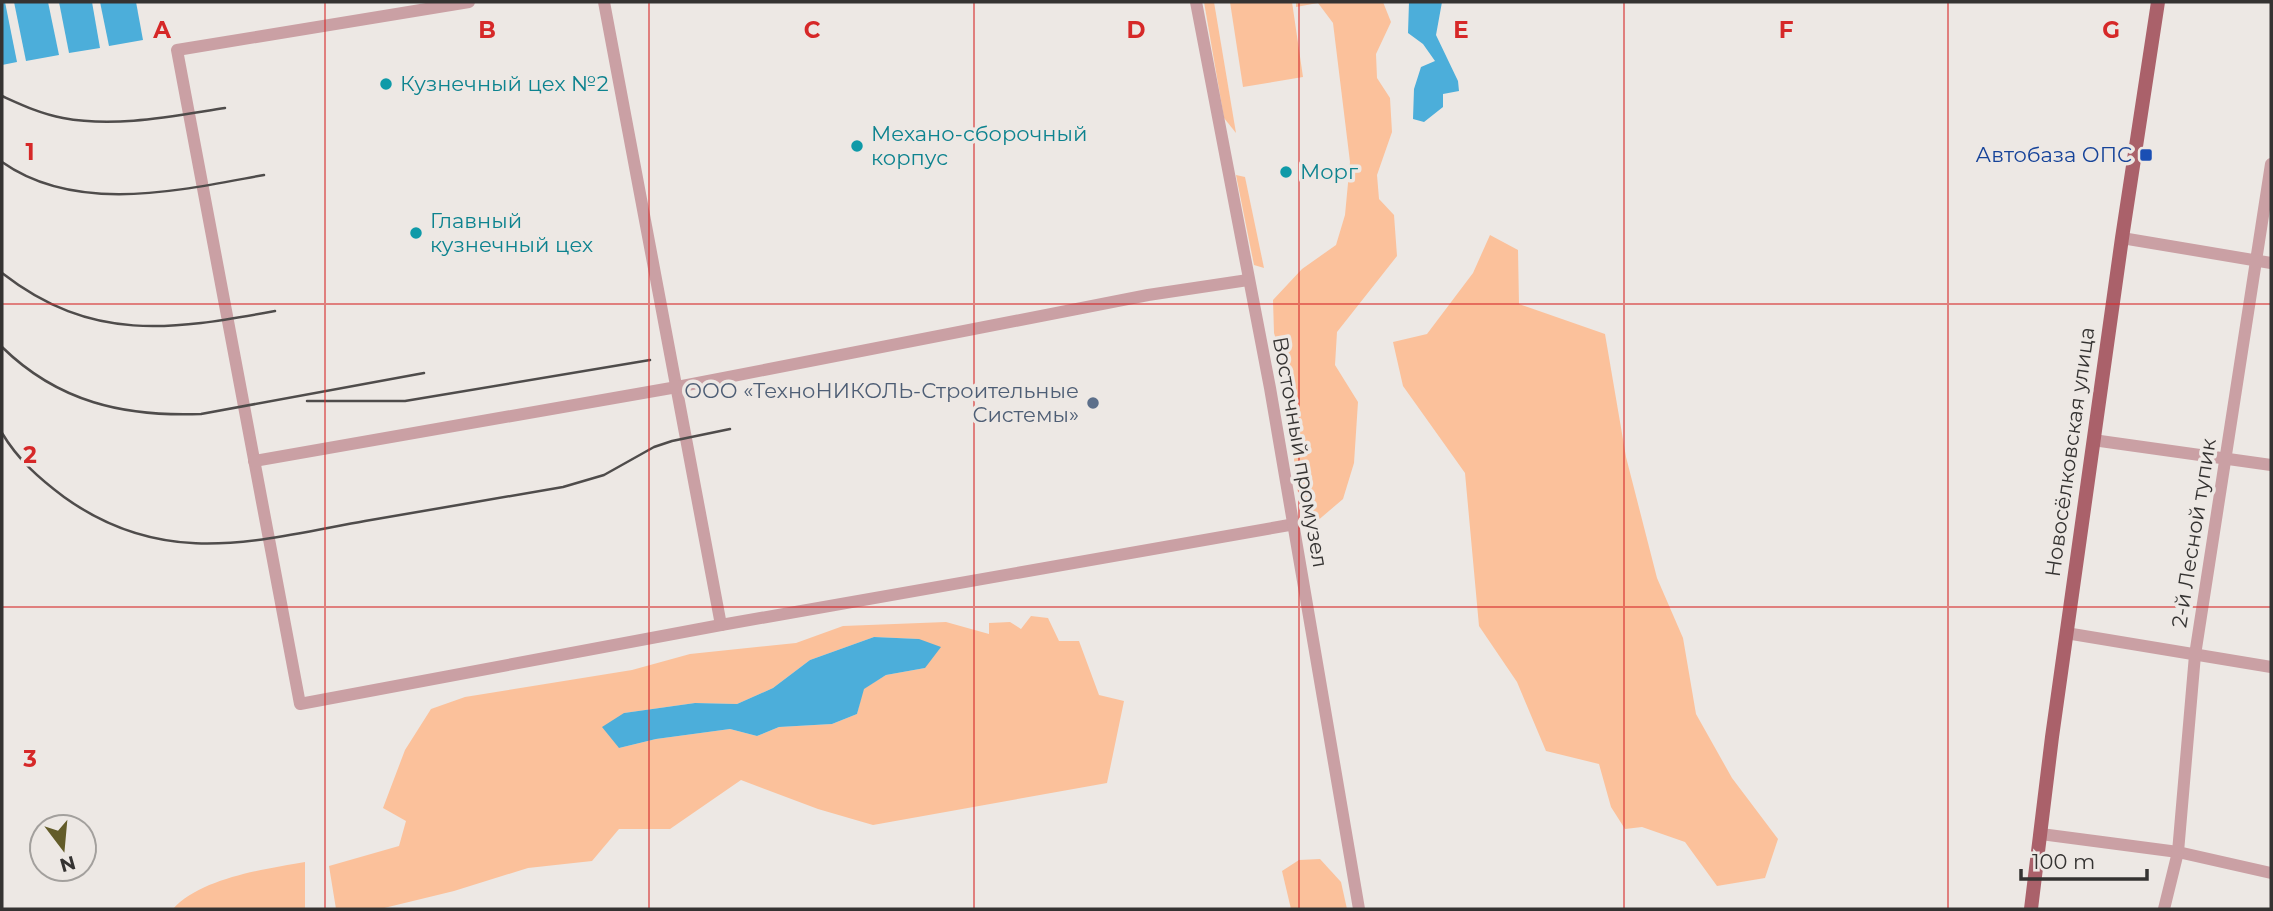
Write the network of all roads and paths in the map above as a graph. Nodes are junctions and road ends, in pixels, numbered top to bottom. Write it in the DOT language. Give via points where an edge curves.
graph roads {
  1 [pos="469,2"];
  2 [pos="604,2"];
  3 [pos="1196,2"];
  4 [pos="2158,2"];
  5 [pos="2271,164"];
  6 [pos="2122,238"];
  7 [pos="2256,260"];
  8 [pos="2271,263"];
  9 [pos="1248,280"];
  10 [pos="677,387"];
  11 [pos="2093,440"];
  12 [pos="2226,459"];
  13 [pos="254,461"];
  14 [pos="2271,466"];
  15 [pos="1295,524"];
  16 [pos="722,625"];
  17 [pos="2066,633"];
  18 [pos="2195,655"];
  19 [pos="2271,667"];
  20 [pos="2041,834"];
  21 [pos="2178,852"];
  22 [pos="2271,873"];
  23 [pos="1359,909"];
  24 [pos="2031,909"];
  25 [pos="2164,909"];
  1 -- 13 [label="street" via="177,50"];
  2 -- 10 [label="street"];
  3 -- 9 [label="street, Восточный промузел"];
  4 -- 6 [label="main road, Новосёлковская улица"];
  5 -- 7 [label="street, 2-й Лесной тупик"];
  6 -- 7 [label="street"];
  6 -- 11 [label="main road, Новосёлковская улица"];
  7 -- 8 [label="street"];
  7 -- 12 [label="street, 2-й Лесной тупик"];
  9 -- 10 [label="street" via="1138,297"];
  9 -- 15 [label="street, Восточный промузел"];
  10 -- 13 [label="street"];
  10 -- 16 [label="street"];
  11 -- 12 [label="street"];
  11 -- 17 [label="main road, Новосёлковская улица"];
  12 -- 14 [label="street"];
  12 -- 18 [label="street, 2-й Лесной тупик"];
  13 -- 16 [label="street" via="299,704"];
  15 -- 16 [label="street"];
  15 -- 23 [label="street, Восточный промузел"];
  17 -- 18 [label="street"];
  17 -- 20 [label="main road, Новосёлковская улица"];
  18 -- 19 [label="street"];
  18 -- 21 [label="street, 2-й Лесной тупик"];
  20 -- 21 [label="street"];
  20 -- 24 [label="main road, Новосёлковская улица"];
  21 -- 22 [label="street"];
  21 -- 25 [label="street, 2-й Лесной тупик"];
}
